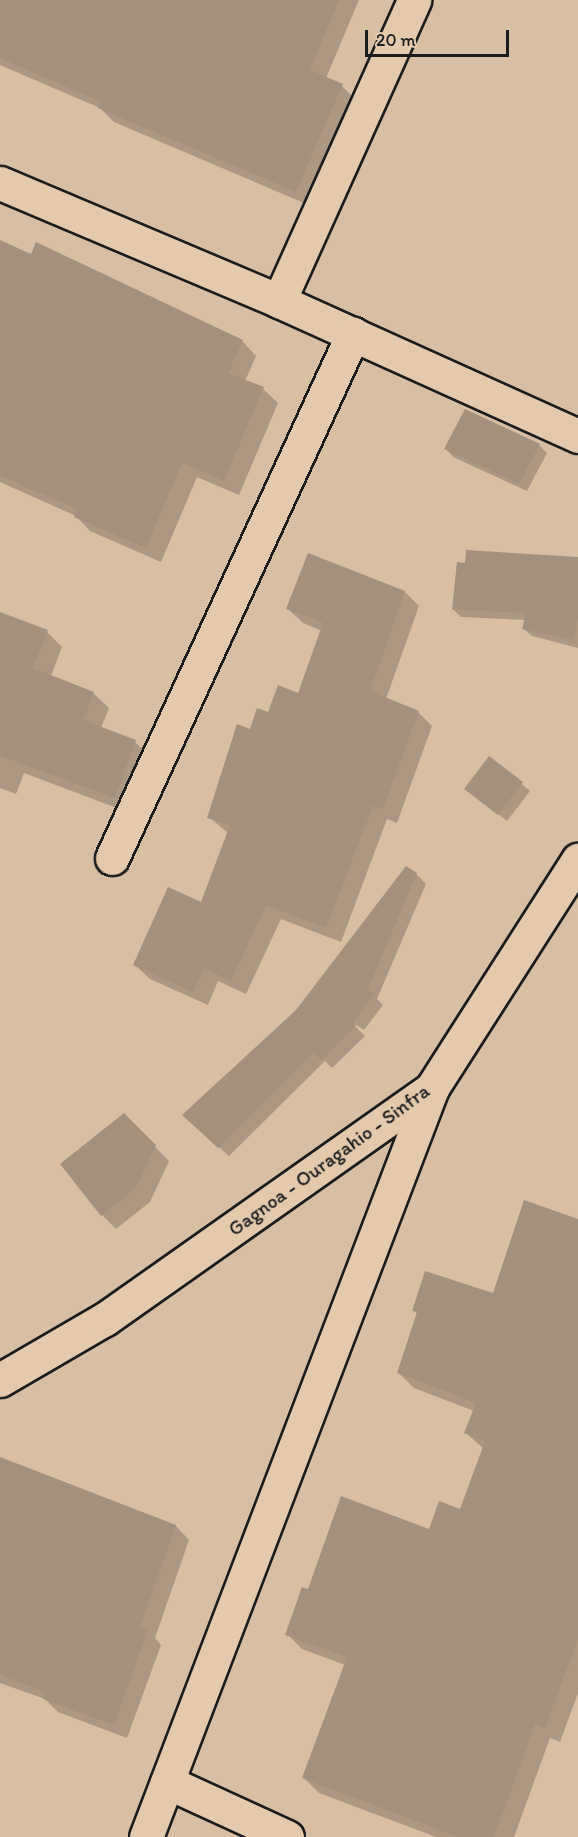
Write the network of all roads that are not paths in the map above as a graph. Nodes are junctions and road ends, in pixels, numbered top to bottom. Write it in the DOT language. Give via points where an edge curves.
graph roads {
  1 [pos="414,0"];
  2 [pos="0,183"];
  3 [pos="279,301"];
  4 [pos="353,334"];
  5 [pos="578,436"];
  6 [pos="112,858"];
  7 [pos="578,860"];
  8 [pos="432,1088"];
  9 [pos="0,1380"];
  10 [pos="167,1782"];
  11 [pos="146,1837"];
  12 [pos="287,1837"];
  1 -- 3 [label="street"];
  2 -- 3 [label="street"];
  3 -- 4 [label="street"];
  4 -- 5 [label="street"];
  4 -- 6 [label="street"];
  7 -- 8 [label="street, Gagnoa - Ouragahio - Sinfra"];
  8 -- 9 [label="street, Gagnoa - Ouragahio - Sinfra" via="105,1319"];
  8 -- 10 [label="street"];
  10 -- 11 [label="street"];
  10 -- 12 [label="street"];
}
